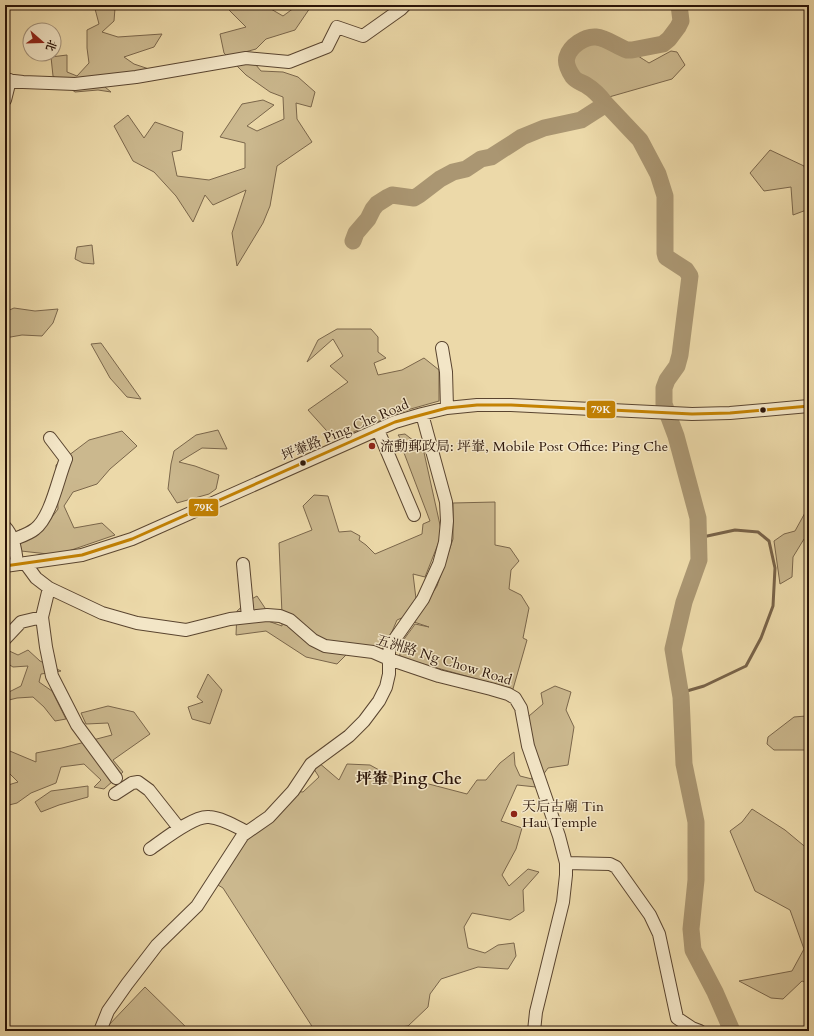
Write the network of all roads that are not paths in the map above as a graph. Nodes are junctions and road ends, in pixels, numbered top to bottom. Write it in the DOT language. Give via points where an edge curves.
graph roads {
  1 [pos="405,5"];
  2 [pos="7,80"];
  3 [pos="5,100"];
  4 [pos="442,348"];
  5 [pos="809,406"];
  6 [pos="447,408"];
  7 [pos="422,414"];
  8 [pos="378,430"];
  9 [pos="50,438"];
  10 [pos="414,516"];
  11 [pos="5,527"];
  12 [pos="12,540"];
  13 [pos="16,564"];
  14 [pos="243,564"];
  15 [pos="49,588"];
  16 [pos="42,617"];
  17 [pos="248,617"];
  18 [pos="5,639"];
  19 [pos="389,659"];
  20 [pos="116,778"];
  21 [pos="115,794"];
  22 [pos="179,828"];
  23 [pos="247,832"];
  24 [pos="150,850"];
  25 [pos="566,863"];
  26 [pos="100,1031"];
  27 [pos="534,1031"];
  28 [pos="700,1031"];
  1 -- 2 [label="street" via="363,36 337,27 327,47 289,62 246,58 136,77 75,84"];
  2 -- 3 [label="street"];
  4 -- 6 [label="street"];
  5 -- 6 [label="street, 坪輋路 Ping Che Road" via="692,414 511,405"];
  6 -- 7 [label="street, 坪輋路 Ping Che Road"];
  7 -- 8 [label="street, 坪輋路 Ping Che Road"];
  7 -- 19 [label="street" via="446,502 448,521 440,564 423,599 391,642"];
  8 -- 10 [label="street"];
  8 -- 13 [label="street, 坪輋路 Ping Che Road" via="132,539 82,555"];
  9 -- 12 [label="street" via="66,459 49,510 35,530"];
  11 -- 12 [label="street"];
  12 -- 13 [label="street"];
  13 -- 15 [label="street, 五洲路 Ng Chow Road"];
  14 -- 17 [label="street"];
  15 -- 16 [label="street"];
  15 -- 17 [label="street, 五洲路 Ng Chow Road" via="110,616 176,630"];
  16 -- 18 [label="street" via="21,622"];
  16 -- 20 [label="street" via="52,676 77,725"];
  17 -- 19 [label="street, 五洲路 Ng Chow Road" via="272,615 287,618 325,646 373,652"];
  19 -- 23 [label="street" via="389,674 383,694 364,721 349,736 312,764 269,817"];
  19 -- 25 [label="street, 五洲路 Ng Chow Road" via="439,676 503,692 515,698 521,708 528,746"];
  21 -- 22 [label="street" via="138,782 149,790"];
  22 -- 23 [label="street" via="207,816"];
  22 -- 24 [label="street"];
  23 -- 26 [label="street" via="234,846 197,906 157,945 127,984 108,1012"];
  25 -- 27 [label="street, 五洲路 Ng Chow Road" via="563,902 536,1012"];
  25 -- 28 [label="street" via="610,864 616,867 650,915 659,934 677,1018"];
}
